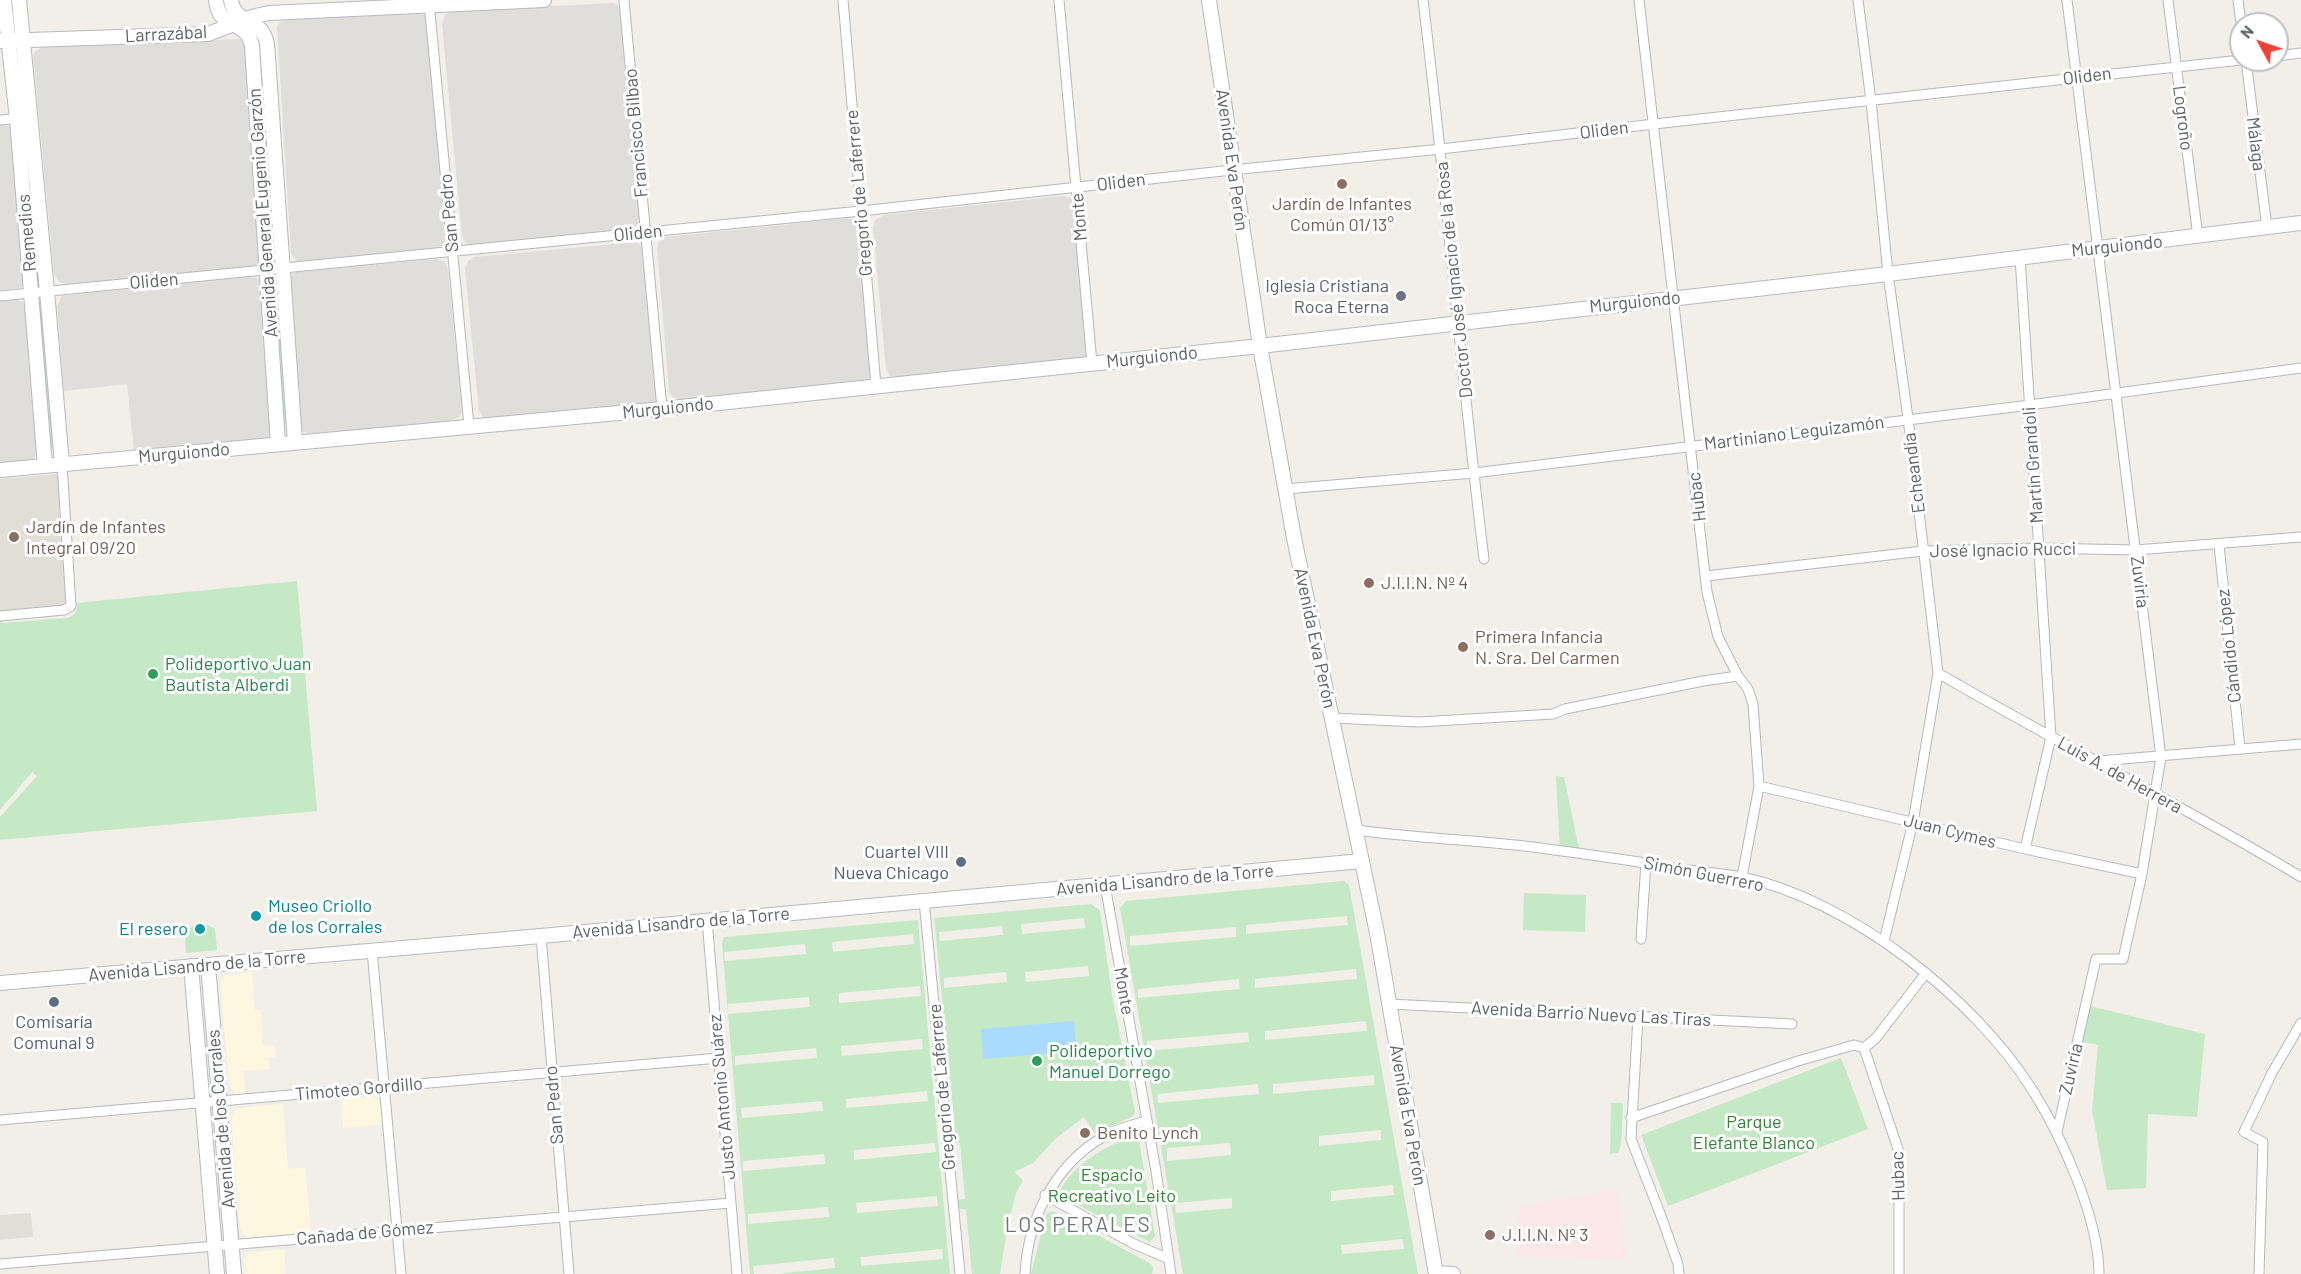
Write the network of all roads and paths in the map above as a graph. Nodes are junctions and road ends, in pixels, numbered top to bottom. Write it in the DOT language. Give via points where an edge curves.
graph roads {
  1 [pos="4,0"];
  2 [pos="19,0"];
  3 [pos="216,0"];
  4 [pos="231,0"];
  5 [pos="544,0"];
  6 [pos="624,0"];
  7 [pos="843,0"];
  8 [pos="1059,0"];
  9 [pos="1209,0"];
  10 [pos="1423,0"];
  11 [pos="1639,0"];
  12 [pos="1858,0"];
  13 [pos="2067,0"];
  14 [pos="2168,0"];
  15 [pos="429,3"];
  16 [pos="240,22"];
  17 [pos="11,41"];
  18 [pos="2229,61"];
  19 [pos="2176,66"];
  20 [pos="2248,72"];
  21 [pos="2077,77"];
  22 [pos="1871,101"];
  23 [pos="23,118"];
  24 [pos="0,120"];
  25 [pos="1654,124"];
  26 [pos="1441,149"];
  27 [pos="1233,170"];
  28 [pos="1076,188"];
  29 [pos="861,211"];
  30 [pos="2301,223"];
  31 [pos="2267,228"];
  32 [pos="645,232"];
  33 [pos="2198,237"];
  34 [pos="2099,248"];
  35 [pos="453,252"];
  36 [pos="2020,257"];
  37 [pos="283,268"];
  38 [pos="267,270"];
  39 [pos="1888,274"];
  40 [pos="48,291"];
  41 [pos="32,293"];
  42 [pos="0,296"];
  43 [pos="1674,298"];
  44 [pos="1458,322"];
  45 [pos="1260,346"];
  46 [pos="1092,363"];
  47 [pos="2301,368"];
  48 [pos="876,386"];
  49 [pos="2115,394"];
  50 [pos="2030,405"];
  51 [pos="662,409"];
  52 [pos="1908,418"];
  53 [pos="469,426"];
  54 [pos="295,442"];
  55 [pos="278,444"];
  56 [pos="1691,446"];
  57 [pos="62,464"];
  58 [pos="45,466"];
  59 [pos="0,470"];
  60 [pos="1474,473"];
  61 [pos="1285,489"];
  62 [pos="2301,537"];
  63 [pos="2219,545"];
  64 [pos="2039,548"];
  65 [pos="2136,550"];
  66 [pos="1923,551"];
  67 [pos="1484,559"];
  68 [pos="1706,576"];
  69 [pos="0,616"];
  70 [pos="1938,674"];
  71 [pos="1738,676"];
  72 [pos="1332,718"];
  73 [pos="2051,737"];
  74 [pos="2301,744"];
  75 [pos="2240,748"];
  76 [pos="2161,757"];
  77 [pos="2099,761"];
  78 [pos="1759,786"];
  79 [pos="2155,795"];
  80 [pos="1913,822"];
  81 [pos="1356,830"];
  82 [pos="2025,849"];
  83 [pos="1362,861"];
  84 [pos="1646,862"];
  85 [pos="2142,874"];
  86 [pos="2301,877"];
  87 [pos="1742,878"];
  88 [pos="1105,885"];
  89 [pos="924,900"];
  90 [pos="707,920"];
  91 [pos="541,936"];
  92 [pos="1641,939"];
  93 [pos="1884,941"];
  94 [pos="372,950"];
  95 [pos="208,965"];
  96 [pos="191,966"];
  97 [pos="1926,973"];
  98 [pos="0,983"];
  99 [pos="1389,1004"];
  100 [pos="1638,1017"];
  101 [pos="2301,1023"];
  102 [pos="1792,1024"];
  103 [pos="1864,1048"];
  104 [pos="719,1058"];
  105 [pos="551,1073"];
  106 [pos="384,1087"];
  107 [pos="219,1101"];
  108 [pos="204,1102"];
  109 [pos="1631,1118"];
  110 [pos="0,1120"];
  111 [pos="1146,1121"];
  112 [pos="2057,1132"];
  113 [pos="1046,1195"];
  114 [pos="731,1203"];
  115 [pos="564,1215"];
  116 [pos="397,1230"];
  117 [pos="231,1244"];
  118 [pos="215,1245"];
  119 [pos="1169,1259"];
  120 [pos="0,1263"];
  121 [pos="217,1274"];
  122 [pos="234,1274"];
  123 [pos="401,1274"];
  124 [pos="569,1274"];
  125 [pos="737,1274"];
  126 [pos="960,1274"];
  127 [pos="1025,1274"];
  128 [pos="1171,1274"];
  129 [pos="1436,1274"];
  130 [pos="1453,1274"];
  131 [pos="1679,1274"];
  132 [pos="1899,1274"];
  133 [pos="2099,1274"];
  134 [pos="2259,1274"];
  1 -- 17 [label="street, Remedios"];
  2 -- 17 [label="street, Remedios"];
  3 -- 16 [label="street, Avenida General Eugenio Garzón" via="223,19"];
  4 -- 16 [label="street, Avenida General Eugenio Garzón"];
  5 -- 15 [label="street, Larrazábal"];
  6 -- 32 [label="street, Francisco Bilbao"];
  7 -- 29 [label="street, Gregorio de Laferrere"];
  8 -- 28 [label="street, Monte"];
  9 -- 27 [label="street, Avenida Eva Perón"];
  10 -- 26 [label="street, Doctor José Ignacio de la Rosa"];
  11 -- 25 [label="street, Hubac"];
  12 -- 22 [label="street, Echeandía"];
  13 -- 21 [label="street, Zuviría"];
  14 -- 19 [label="street, Logroño"];
  15 -- 16 [label="street, Larrazábal" via="269,13"];
  15 -- 35 [label="street, San Pedro"];
  16 -- 17 [label="street, Larrazábal" via="208,34"];
  16 -- 37 [label="street, Avenida General Eugenio Garzón" via="257,25 267,44"];
  16 -- 38 [label="street, Avenida General Eugenio Garzón" via="252,46"];
  17 -- 23 [label="street, Remedios"];
  18 -- 19 [label="street, Oliden"];
  19 -- 21 [label="street, Oliden"];
  19 -- 33 [label="street, Logroño"];
  20 -- 31 [label="street, Málaga"];
  21 -- 22 [label="street, Oliden"];
  21 -- 34 [label="street, Zuviría"];
  22 -- 25 [label="street, Oliden"];
  22 -- 39 [label="street, Echeandía"];
  23 -- 24 [label="street"];
  23 -- 40 [label="street, Remedios"];
  23 -- 41 [label="street, Remedios"];
  25 -- 26 [label="street, Oliden"];
  25 -- 43 [label="street, Hubac"];
  26 -- 27 [label="street, Oliden"];
  26 -- 44 [label="street, Doctor José Ignacio de la Rosa"];
  27 -- 28 [label="street, Oliden"];
  27 -- 45 [label="street, Avenida Eva Perón"];
  28 -- 29 [label="street, Oliden"];
  28 -- 46 [label="street, Monte"];
  29 -- 32 [label="street, Oliden"];
  29 -- 48 [label="street, Gregorio de Laferrere"];
  30 -- 31 [label="street, Murguiondo"];
  31 -- 33 [label="street, Murguiondo"];
  32 -- 35 [label="street, Oliden"];
  32 -- 51 [label="street, Francisco Bilbao"];
  33 -- 34 [label="street, Murguiondo"];
  34 -- 36 [label="street, Murguiondo"];
  34 -- 49 [label="street, Zuviría"];
  35 -- 37 [label="street, Oliden"];
  35 -- 53 [label="street, San Pedro"];
  36 -- 39 [label="street, Murguiondo"];
  36 -- 50 [label="street, Martín Grandoli"];
  37 -- 38 [label="street, Oliden"];
  37 -- 54 [label="street, Avenida General Eugenio Garzón"];
  38 -- 40 [label="street, Oliden"];
  38 -- 55 [label="street, Avenida General Eugenio Garzón"];
  39 -- 43 [label="street, Murguiondo"];
  39 -- 52 [label="street, Echeandía"];
  40 -- 41 [label="street, Oliden"];
  40 -- 57 [label="street, Remedios"];
  41 -- 42 [label="street, Oliden"];
  41 -- 58 [label="street, Remedios"];
  43 -- 44 [label="street, Murguiondo"];
  43 -- 56 [label="street, Hubac"];
  44 -- 45 [label="street, Murguiondo"];
  44 -- 60 [label="street, Doctor José Ignacio de la Rosa"];
  45 -- 46 [label="street, Murguiondo"];
  45 -- 61 [label="street, Avenida Eva Perón"];
  46 -- 48 [label="street, Murguiondo"];
  47 -- 49 [label="street, Martiniano Leguizamón"];
  48 -- 51 [label="street, Murguiondo"];
  49 -- 50 [label="street, Martiniano Leguizamón"];
  49 -- 65 [label="street, Zuviría"];
  50 -- 52 [label="street, Martiniano Leguizamón"];
  50 -- 64 [label="street, Martín Grandoli"];
  51 -- 53 [label="street, Murguiondo"];
  52 -- 56 [label="street, Martiniano Leguizamón"];
  52 -- 66 [label="street, Echeandía"];
  53 -- 54 [label="street, Murguiondo"];
  54 -- 55 [label="street, Murguiondo"];
  55 -- 57 [label="street, Murguiondo"];
  56 -- 60 [label="street, Martiniano Leguizamón"];
  56 -- 68 [label="street, Hubac"];
  57 -- 58 [label="street, Murguiondo"];
  57 -- 69 [label="street" via="71,606"];
  58 -- 59 [label="street, Murguiondo"];
  60 -- 61 [label="street, Martiniano Leguizamón"];
  60 -- 67 [label="street, Doctor José Ignacio de la Rosa"];
  61 -- 72 [label="street, Avenida Eva Perón"];
  62 -- 63 [label="street, José Ignacio Rucci"];
  63 -- 65 [label="street, José Ignacio Rucci"];
  63 -- 75 [label="street, Cándido López"];
  64 -- 65 [label="street, José Ignacio Rucci"];
  64 -- 66 [label="street, José Ignacio Rucci"];
  64 -- 73 [label="street, Martín Grandoli"];
  65 -- 76 [label="street, Zuviría"];
  66 -- 68 [label="street, José Ignacio Rucci"];
  66 -- 70 [label="street, Echeandía"];
  68 -- 71 [label="street, Hubac" via="1718,637"];
  70 -- 73 [label="street, Luis A. de Herrera"];
  70 -- 80 [label="street, Echeandía"];
  71 -- 72 [label="street" via="1553,714 1419,722"];
  71 -- 78 [label="street, Hubac" via="1753,704"];
  72 -- 81 [label="street, Avenida Eva Perón"];
  73 -- 77 [label="street, Luis A. de Herrera"];
  73 -- 82 [label="street, Martín Grandoli"];
  74 -- 75 [label="street"];
  75 -- 76 [label="street"];
  76 -- 77 [label="street"];
  76 -- 79 [label="street, Zuviría"];
  77 -- 79 [label="street, Luis A. de Herrera"];
  78 -- 80 [label="street, Juan Cymes"];
  78 -- 87 [label="street, Hubac"];
  79 -- 85 [label="street, Zuviría"];
  79 -- 86 [label="street, Luis A. de Herrera"];
  80 -- 82 [label="street, Juan Cymes"];
  80 -- 93 [label="street, Echeandía"];
  81 -- 83 [label="street, Avenida Eva Perón"];
  81 -- 84 [label="street, Simón Guerrero"];
  82 -- 85 [label="street, Juan Cymes"];
  83 -- 88 [label="street, Avenida Lisandro de la Torre"];
  83 -- 99 [label="street, Avenida Eva Perón"];
  84 -- 87 [label="street, Simón Guerrero"];
  84 -- 92 [label="street"];
  85 -- 112 [label="street, Zuviría" via="2123,959 2096,959"];
  87 -- 93 [label="street, Simón Guerrero" via="1811,901"];
  88 -- 89 [label="street, Avenida Lisandro de la Torre"];
  88 -- 111 [label="street, Monte"];
  89 -- 90 [label="street, Avenida Lisandro de la Torre"];
  89 -- 126 [label="street, Gregorio de Laferrere"];
  90 -- 91 [label="street, Avenida Lisandro de la Torre"];
  90 -- 104 [label="street, Justo Antonio Suárez"];
  91 -- 94 [label="street, Avenida Lisandro de la Torre"];
  91 -- 105 [label="street, San Pedro"];
  93 -- 97 [label="street, Simón Guerrero"];
  94 -- 95 [label="street, Avenida Lisandro de la Torre"];
  94 -- 106 [label="street"];
  95 -- 96 [label="street, Avenida Lisandro de la Torre"];
  95 -- 107 [label="street, Avenida de los Corrales"];
  96 -- 98 [label="street, Avenida Lisandro de la Torre"];
  96 -- 108 [label="street, Avenida de los Corrales"];
  97 -- 103 [label="street"];
  97 -- 112 [label="street, Simón Guerrero" via="2024,1075"];
  99 -- 100 [label="street, Avenida Barrio Nuevo Las Tiras"];
  99 -- 129 [label="street, Avenida Eva Perón"];
  100 -- 102 [label="street, Avenida Barrio Nuevo Las Tiras"];
  100 -- 109 [label="street"];
  101 -- 134 [label="street" via="2244,1132 2264,1142"];
  103 -- 109 [label="street" via="1854,1045 1798,1061"];
  103 -- 132 [label="street, Hubac" via="1899,1152"];
  104 -- 105 [label="street, Timoteo Gordillo"];
  104 -- 114 [label="street, Justo Antonio Suárez"];
  105 -- 106 [label="street, Timoteo Gordillo"];
  105 -- 115 [label="street, San Pedro"];
  106 -- 107 [label="street, Timoteo Gordillo"];
  106 -- 116 [label="street"];
  107 -- 108 [label="street, Timoteo Gordillo"];
  107 -- 117 [label="street, Avenida de los Corrales"];
  108 -- 110 [label="street, Timoteo Gordillo"];
  108 -- 118 [label="street, Avenida de los Corrales"];
  109 -- 131 [label="street" via="1631,1139"];
  111 -- 113 [label="street" via="1114,1131 1087,1148"];
  111 -- 119 [label="street, Monte"];
  112 -- 133 [label="street, Simón Guerrero" via="2086,1205"];
  113 -- 119 [label="street"];
  113 -- 127 [label="street" via="1031,1230"];
  114 -- 115 [label="street, Cañada de Gómez"];
  114 -- 125 [label="street, Justo Antonio Suárez"];
  115 -- 116 [label="street, Cañada de Gómez"];
  115 -- 124 [label="street, San Pedro"];
  116 -- 117 [label="street, Cañada de Gómez"];
  116 -- 123 [label="street"];
  117 -- 118 [label="street, Cañada de Gómez"];
  117 -- 122 [label="street, Avenida de los Corrales"];
  118 -- 120 [label="street, Cañada de Gómez"];
  118 -- 121 [label="street, Avenida de los Corrales"];
  119 -- 128 [label="street, Monte"];
  129 -- 130 [label="street"];
}
